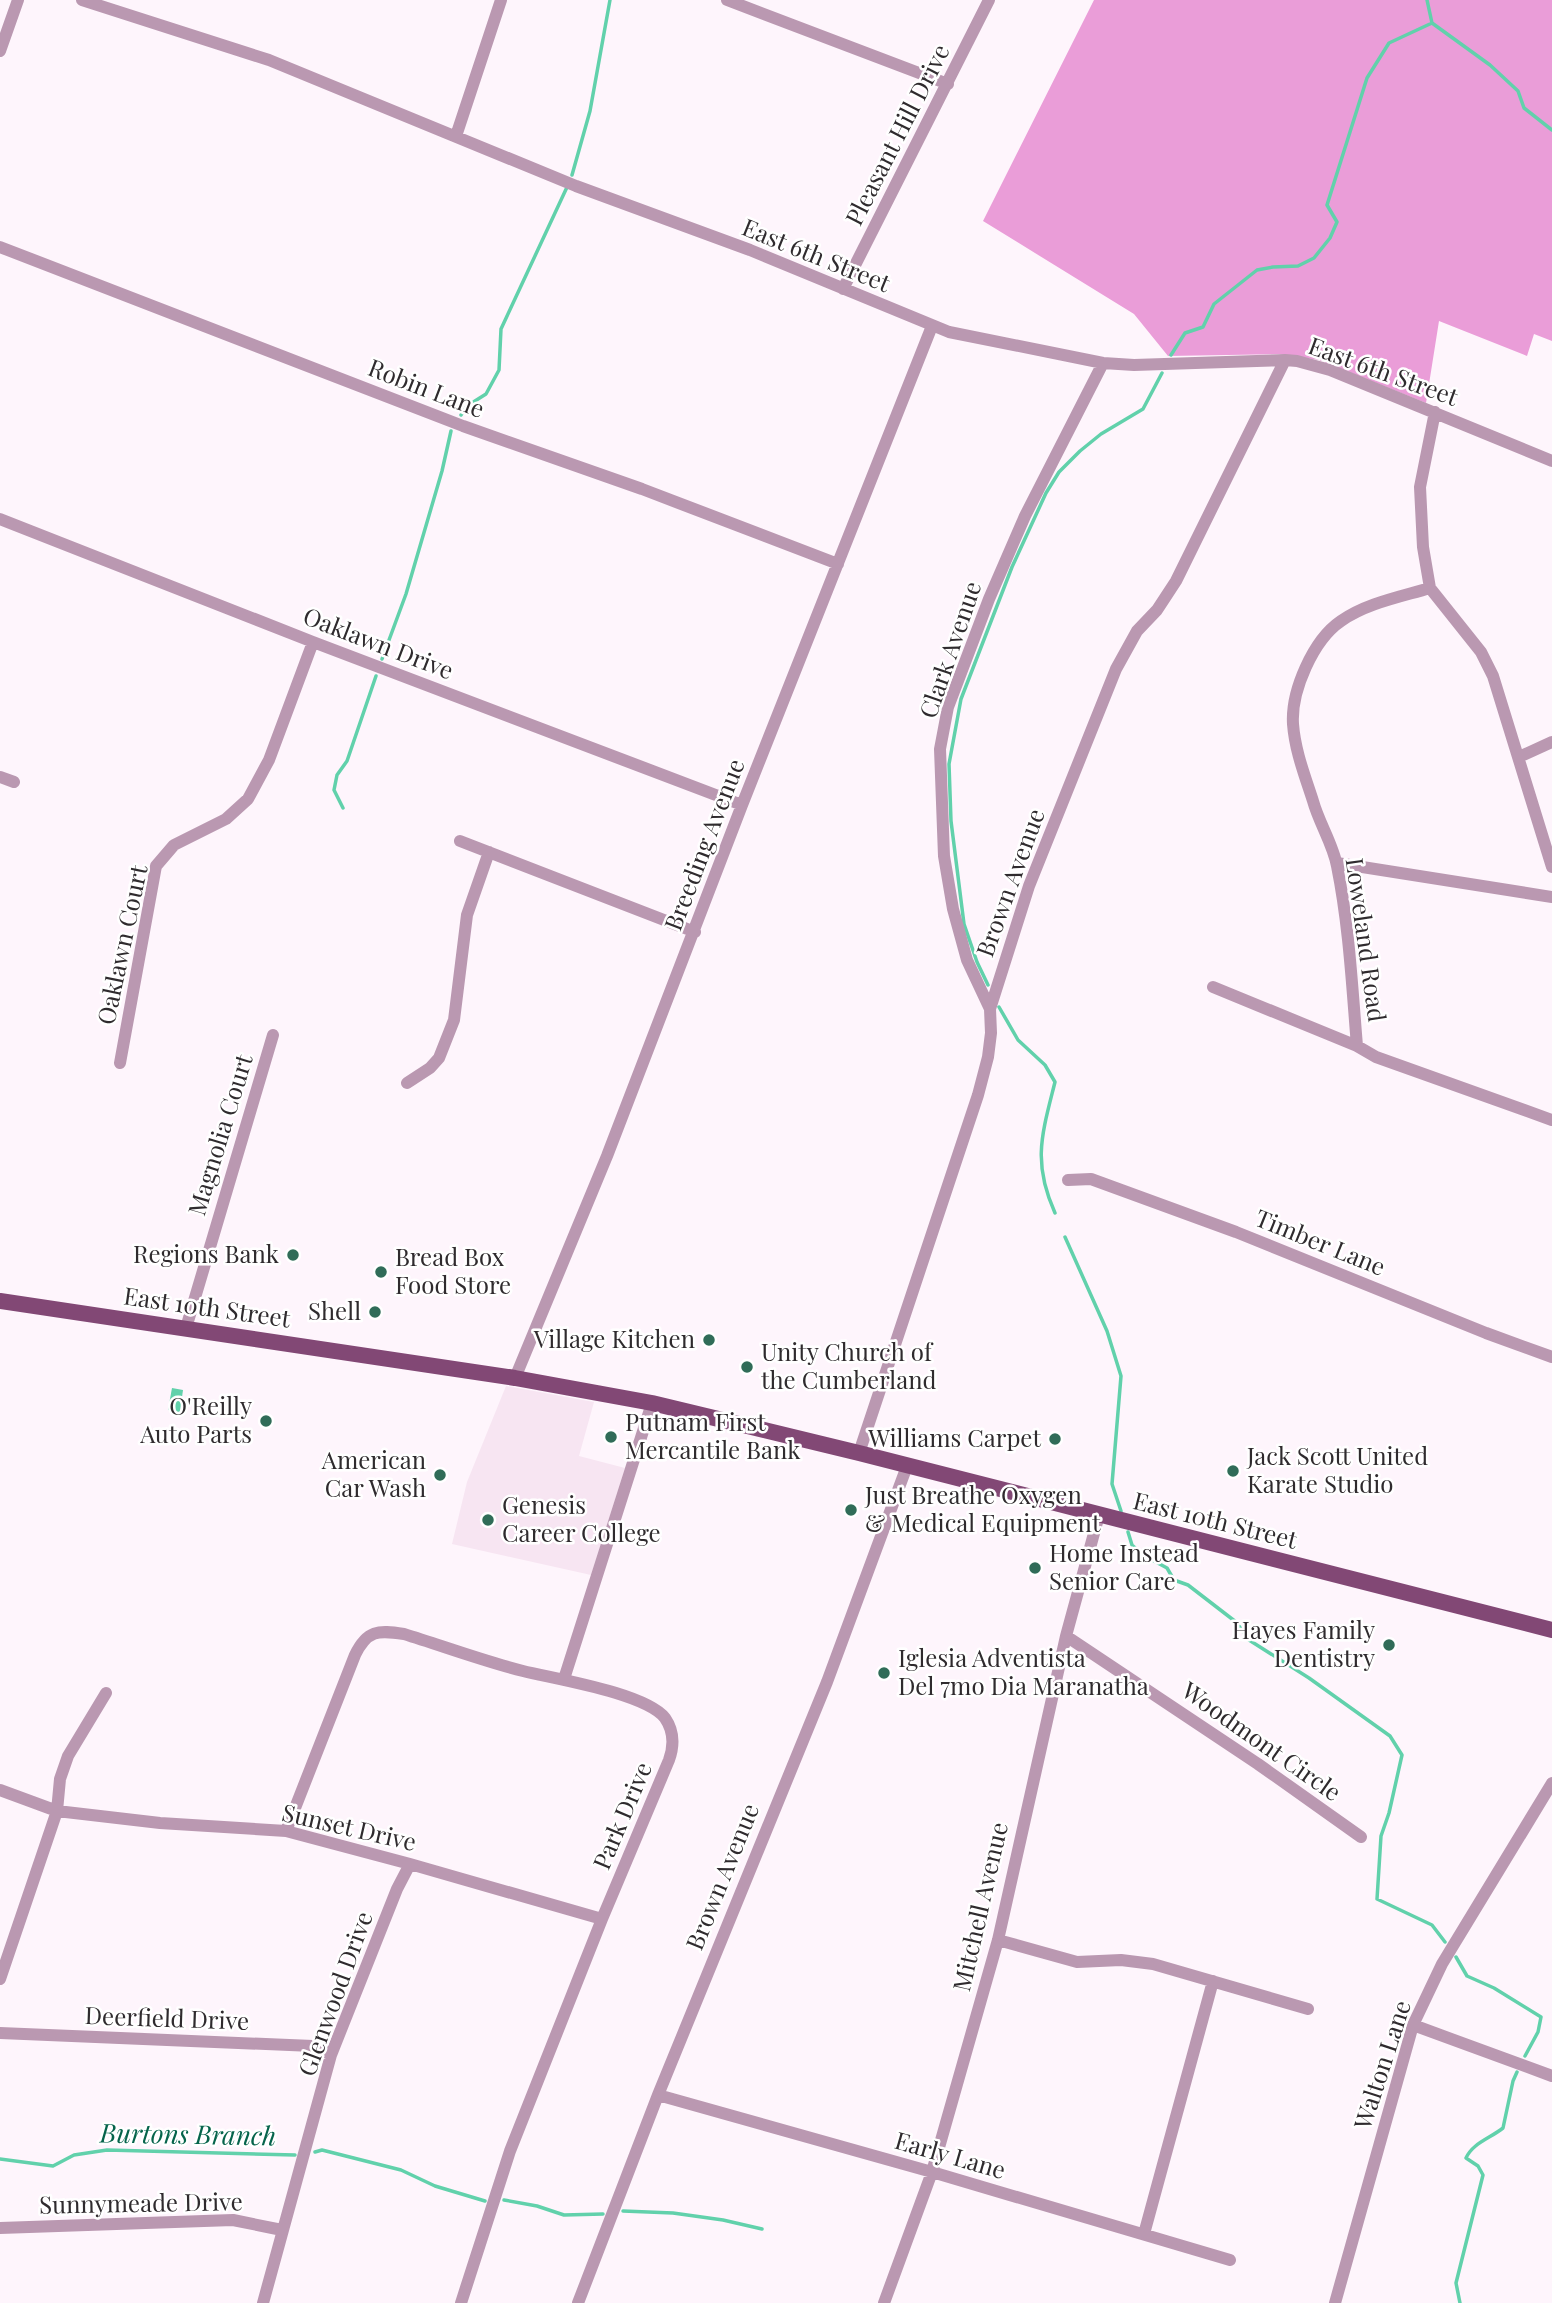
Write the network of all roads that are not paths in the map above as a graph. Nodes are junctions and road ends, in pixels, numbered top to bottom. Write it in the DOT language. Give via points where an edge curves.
graph roads {
  1 [pos="18,0"];
  2 [pos="82,0"];
  3 [pos="501,0"];
  4 [pos="727,0"];
  5 [pos="989,0"];
  6 [pos="0,51"];
  7 [pos="948,84"];
  8 [pos="456,136"];
  9 [pos="0,247"];
  10 [pos="843,289"];
  11 [pos="932,327"];
  12 [pos="1285,360"];
  13 [pos="1103,363"];
  14 [pos="1435,412"];
  15 [pos="1552,461"];
  16 [pos="0,519"];
  17 [pos="838,564"];
  18 [pos="1430,588"];
  19 [pos="313,642"];
  20 [pos="1552,742"];
  21 [pos="1519,757"];
  22 [pos="0,777"];
  23 [pos="15,782"];
  24 [pos="742,805"];
  25 [pos="460,841"];
  26 [pos="489,852"];
  27 [pos="1337,863"];
  28 [pos="1552,867"];
  29 [pos="1552,897"];
  30 [pos="695,932"];
  31 [pos="1213,987"];
  32 [pos="990,1009"];
  33 [pos="273,1035"];
  34 [pos="1357,1046"];
  35 [pos="120,1063"];
  36 [pos="407,1083"];
  37 [pos="1552,1120"];
  38 [pos="1068,1180"];
  39 [pos="0,1301"];
  40 [pos="186,1328"];
  41 [pos="1552,1357"];
  42 [pos="515,1378"];
  43 [pos="652,1403"];
  44 [pos="859,1453"];
  45 [pos="907,1466"];
  46 [pos="1100,1515"];
  47 [pos="1552,1630"];
  48 [pos="1066,1636"];
  49 [pos="564,1679"];
  50 [pos="106,1693"];
  51 [pos="1552,1783"];
  52 [pos="0,1790"];
  53 [pos="57,1811"];
  54 [pos="286,1831"];
  55 [pos="1361,1837"];
  56 [pos="410,1864"];
  57 [pos="601,1919"];
  58 [pos="998,1940"];
  59 [pos="0,1979"];
  60 [pos="1213,1981"];
  61 [pos="1308,2009"];
  62 [pos="1413,2025"];
  63 [pos="0,2033"];
  64 [pos="331,2055"];
  65 [pos="1552,2076"];
  66 [pos="658,2095"];
  67 [pos="932,2172"];
  68 [pos="0,2228"];
  69 [pos="282,2230"];
  70 [pos="1144,2234"];
  71 [pos="1230,2260"];
  72 [pos="579,2301"];
  73 [pos="263,2303"];
  74 [pos="461,2303"];
  75 [pos="593,2303"];
  76 [pos="884,2303"];
  77 [pos="1335,2303"];
  1 -- 6 [label="street"];
  2 -- 8 [label="street, East 6th Street" via="269,60"];
  3 -- 8 [label="street"];
  4 -- 7 [label="street"];
  5 -- 7 [label="street, Pleasant Hill Drive"];
  7 -- 10 [label="street, Pleasant Hill Drive"];
  8 -- 10 [label="street, East 6th Street"];
  9 -- 17 [label="street, Robin Lane" via="463,426"];
  10 -- 11 [label="street, East 6th Street"];
  11 -- 13 [label="street, East 6th Street"];
  11 -- 17 [label="street, Breeding Avenue"];
  12 -- 13 [label="street, East 6th Street"];
  12 -- 14 [label="street, East 6th Street" via="1330,370"];
  12 -- 32 [label="street, Brown Avenue" via="1176,581 1137,631 1116,669 1029,886"];
  13 -- 32 [label="street, Clark Avenue" via="1025,516 989,599 948,707 940,749 944,856 953,909 967,960"];
  14 -- 15 [label="street, East 6th Street"];
  14 -- 18 [label="street" via="1420,486"];
  16 -- 19 [label="street, Oaklawn Drive"];
  17 -- 24 [label="street, Breeding Avenue"];
  18 -- 21 [label="street" via="1481,652"];
  18 -- 27 [label="street, Loweland Road" via="1370,606 1339,622 1308,661 1297,692 1293,722 1298,753"];
  19 -- 24 [label="street, Oaklawn Drive"];
  19 -- 35 [label="street, Oaklawn Court" via="270,760 248,799 226,819 174,845 156,866"];
  20 -- 21 [label="street"];
  21 -- 28 [label="street"];
  22 -- 23 [label="street"];
  24 -- 30 [label="street, Breeding Avenue"];
  25 -- 26 [label="street"];
  26 -- 30 [label="street"];
  26 -- 36 [label="street" via="467,915 454,1020 439,1058"];
  27 -- 29 [label="street"];
  27 -- 34 [label="street, Loweland Road"];
  30 -- 42 [label="street, Breeding Avenue"];
  31 -- 34 [label="street"];
  32 -- 44 [label="street, Brown Avenue" via="988,1057 978,1095"];
  33 -- 40 [label="street, Magnolia Court"];
  34 -- 37 [label="street, Loweland Road" via="1376,1058"];
  38 -- 41 [label="street, Timber Lane" via="1091,1179 1236,1232"];
  39 -- 40 [label="main road, East 10th Street"];
  40 -- 42 [label="main road, East 10th Street"];
  42 -- 43 [label="main road, East 10th Street"];
  43 -- 44 [label="main road, East 10th Street"];
  43 -- 49 [label="street"];
  44 -- 45 [label="main road, East 10th Street"];
  45 -- 46 [label="main road, East 10th Street"];
  45 -- 66 [label="street, Brown Avenue" via="827,1682"];
  46 -- 47 [label="main road, East 10th Street"];
  46 -- 48 [label="street, Mitchell Avenue"];
  48 -- 55 [label="street, Woodmont Circle"];
  48 -- 58 [label="street, Mitchell Avenue"];
  49 -- 54 [label="street" via="404,1634 373,1633 355,1655"];
  49 -- 57 [label="street, Park Drive" via="646,1704 664,1717 671,1731 673,1746"];
  50 -- 53 [label="street" via="68,1756"];
  51 -- 62 [label="street, Walton Lane" via="1442,1964"];
  52 -- 53 [label="street, Sunset Drive"];
  53 -- 54 [label="street, Sunset Drive"];
  53 -- 59 [label="street"];
  54 -- 56 [label="street, Sunset Drive"];
  56 -- 57 [label="street, Sunset Drive"];
  56 -- 64 [label="street, Glenwood Drive"];
  57 -- 74 [label="street, Park Drive" via="510,2151"];
  58 -- 60 [label="street" via="1077,1962 1121,1959"];
  58 -- 67 [label="street, Mitchell Avenue"];
  60 -- 61 [label="street"];
  60 -- 70 [label="street"];
  62 -- 65 [label="street"];
  62 -- 77 [label="street, Walton Lane"];
  63 -- 64 [label="street, Deerfield Drive" via="313,2046"];
  64 -- 69 [label="street, Glenwood Drive"];
  66 -- 67 [label="street, Early Lane"];
  66 -- 72 [label="street, Brown Avenue"];
  67 -- 70 [label="street, Early Lane"];
  67 -- 76 [label="street, Mitchell Avenue"];
  68 -- 69 [label="street, Sunnymeade Drive" via="233,2220"];
  69 -- 73 [label="street, Glenwood Drive"];
  70 -- 71 [label="street, Early Lane"];
  72 -- 75 [label="street"];
}
